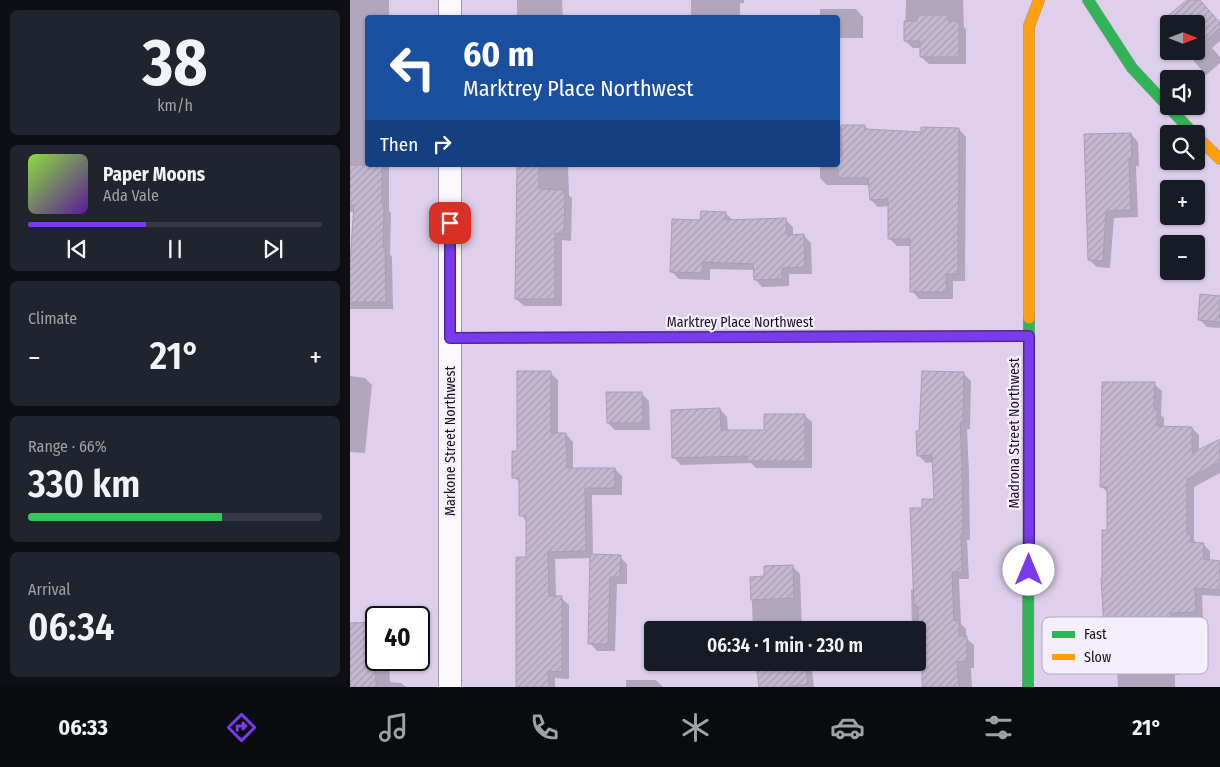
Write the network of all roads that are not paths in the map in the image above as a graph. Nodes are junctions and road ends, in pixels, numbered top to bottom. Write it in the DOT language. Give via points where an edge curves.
graph roads {
  1 [pos="450,0"];
  2 [pos="1039,0"];
  3 [pos="1088,0"];
  4 [pos="450,15"];
  5 [pos="1186,125"];
  6 [pos="1205,144"];
  7 [pos="1220,158"];
  8 [pos="450,167"];
  9 [pos="1029,336"];
  10 [pos="450,338"];
  11 [pos="450,687"];
  12 [pos="1028,687"];
  1 -- 4 [label="street"];
  2 -- 9 [label="street, Madrona Street Northwest" via="1029,26"];
  3 -- 5 [label="street" via="1132,68"];
  6 -- 7 [label="street"];
  8 -- 10 [label="street, Markone Street Northwest"];
  9 -- 10 [label="street, Marktrey Place Northwest"];
  9 -- 12 [label="street, Madrona Street Northwest"];
  10 -- 11 [label="street, Markone Street Northwest"];
}
